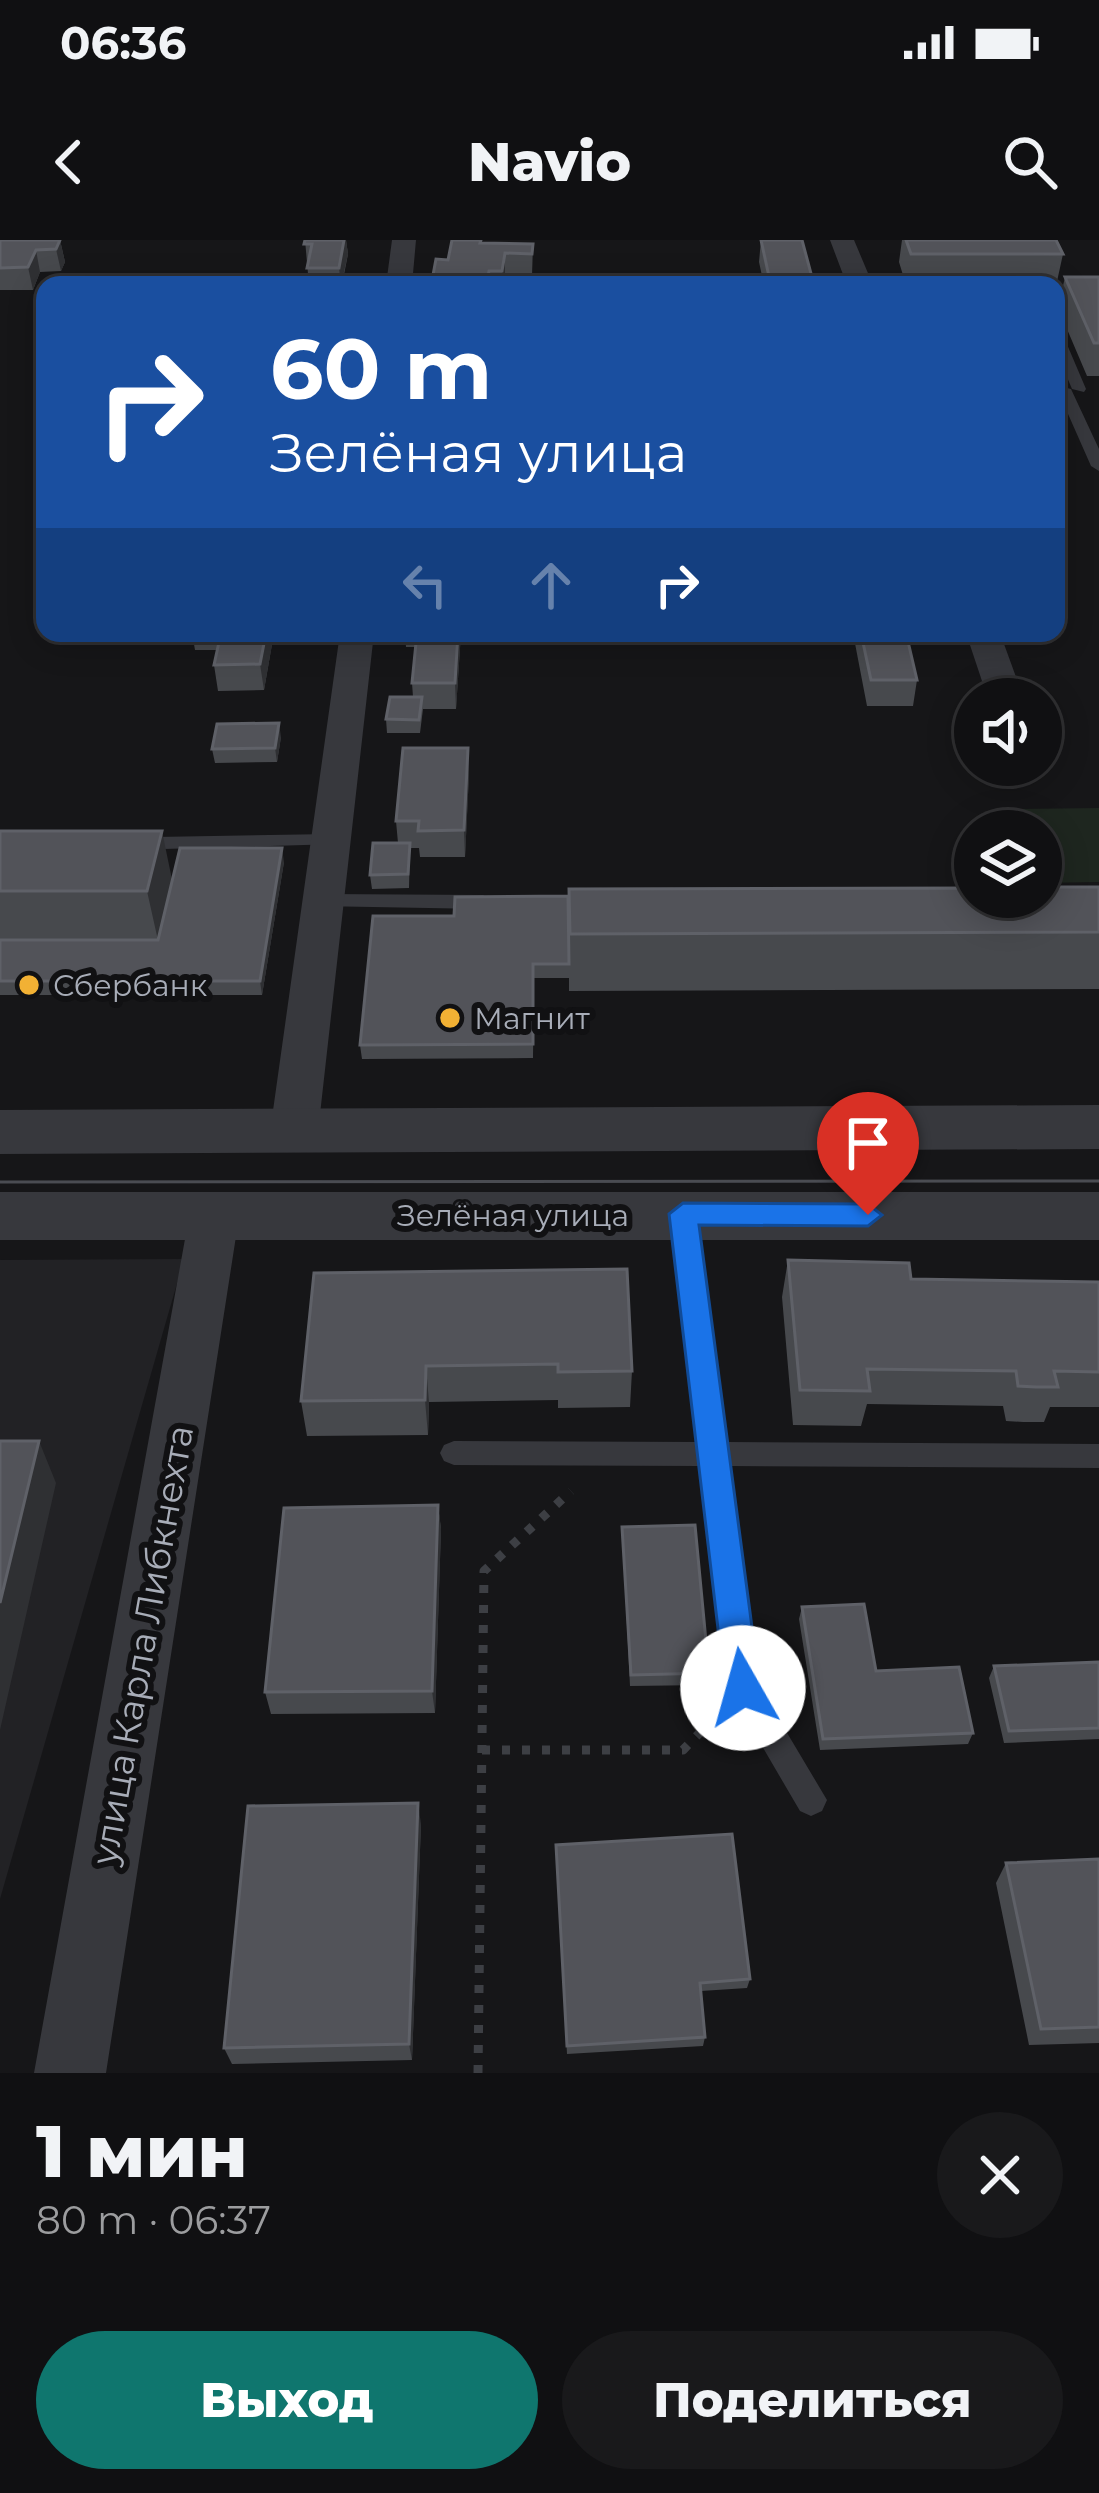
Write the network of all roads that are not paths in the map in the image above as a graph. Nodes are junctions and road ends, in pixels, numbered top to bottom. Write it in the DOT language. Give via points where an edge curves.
graph roads {
  1 [pos="404,240"];
  2 [pos="842,240"];
  3 [pos="400,276"];
  4 [pos="856,276"];
  5 [pos="1066,389"];
  6 [pos="1099,389"];
  7 [pos="1099,466"];
  8 [pos="356,642"];
  9 [pos="985,642"];
  10 [pos="998,678"];
  11 [pos="332,840"];
  12 [pos="109,855"];
  13 [pos="324,901"];
  14 [pos="503,902"];
  15 [pos="1099,1127"];
  16 [pos="0,1132"];
  17 [pos="294,1132"];
  18 [pos="683,1214"];
  19 [pos="0,1216"];
  20 [pos="1099,1216"];
  21 [pos="214,1217"];
  22 [pos="454,1453"];
  23 [pos="713,1453"];
  24 [pos="1099,1456"];
  25 [pos="811,1800"];
  26 [pos="70,2073"];
  1 -- 3 [label="street"];
  2 -- 4 [label="street"];
  5 -- 6 [label="lane"];
  5 -- 7 [label="lane"];
  8 -- 11 [label="street"];
  9 -- 10 [label="street"];
  11 -- 12 [label="lane" via="155,843 152,855"];
  11 -- 13 [label="street"];
  13 -- 14 [label="lane"];
  13 -- 17 [label="street"];
  15 -- 17 [label="street"];
  16 -- 17 [label="street"];
  18 -- 20 [label="street, Зелёная улица"];
  18 -- 21 [label="street, Зелёная улица"];
  18 -- 23 [label="lane"];
  19 -- 21 [label="street, Зелёная улица"];
  21 -- 26 [label="street, улица Карла Либкнехта"];
  22 -- 23 [label="lane"];
  23 -- 24 [label="lane"];
  23 -- 25 [label="lane" via="743,1688"];
}
